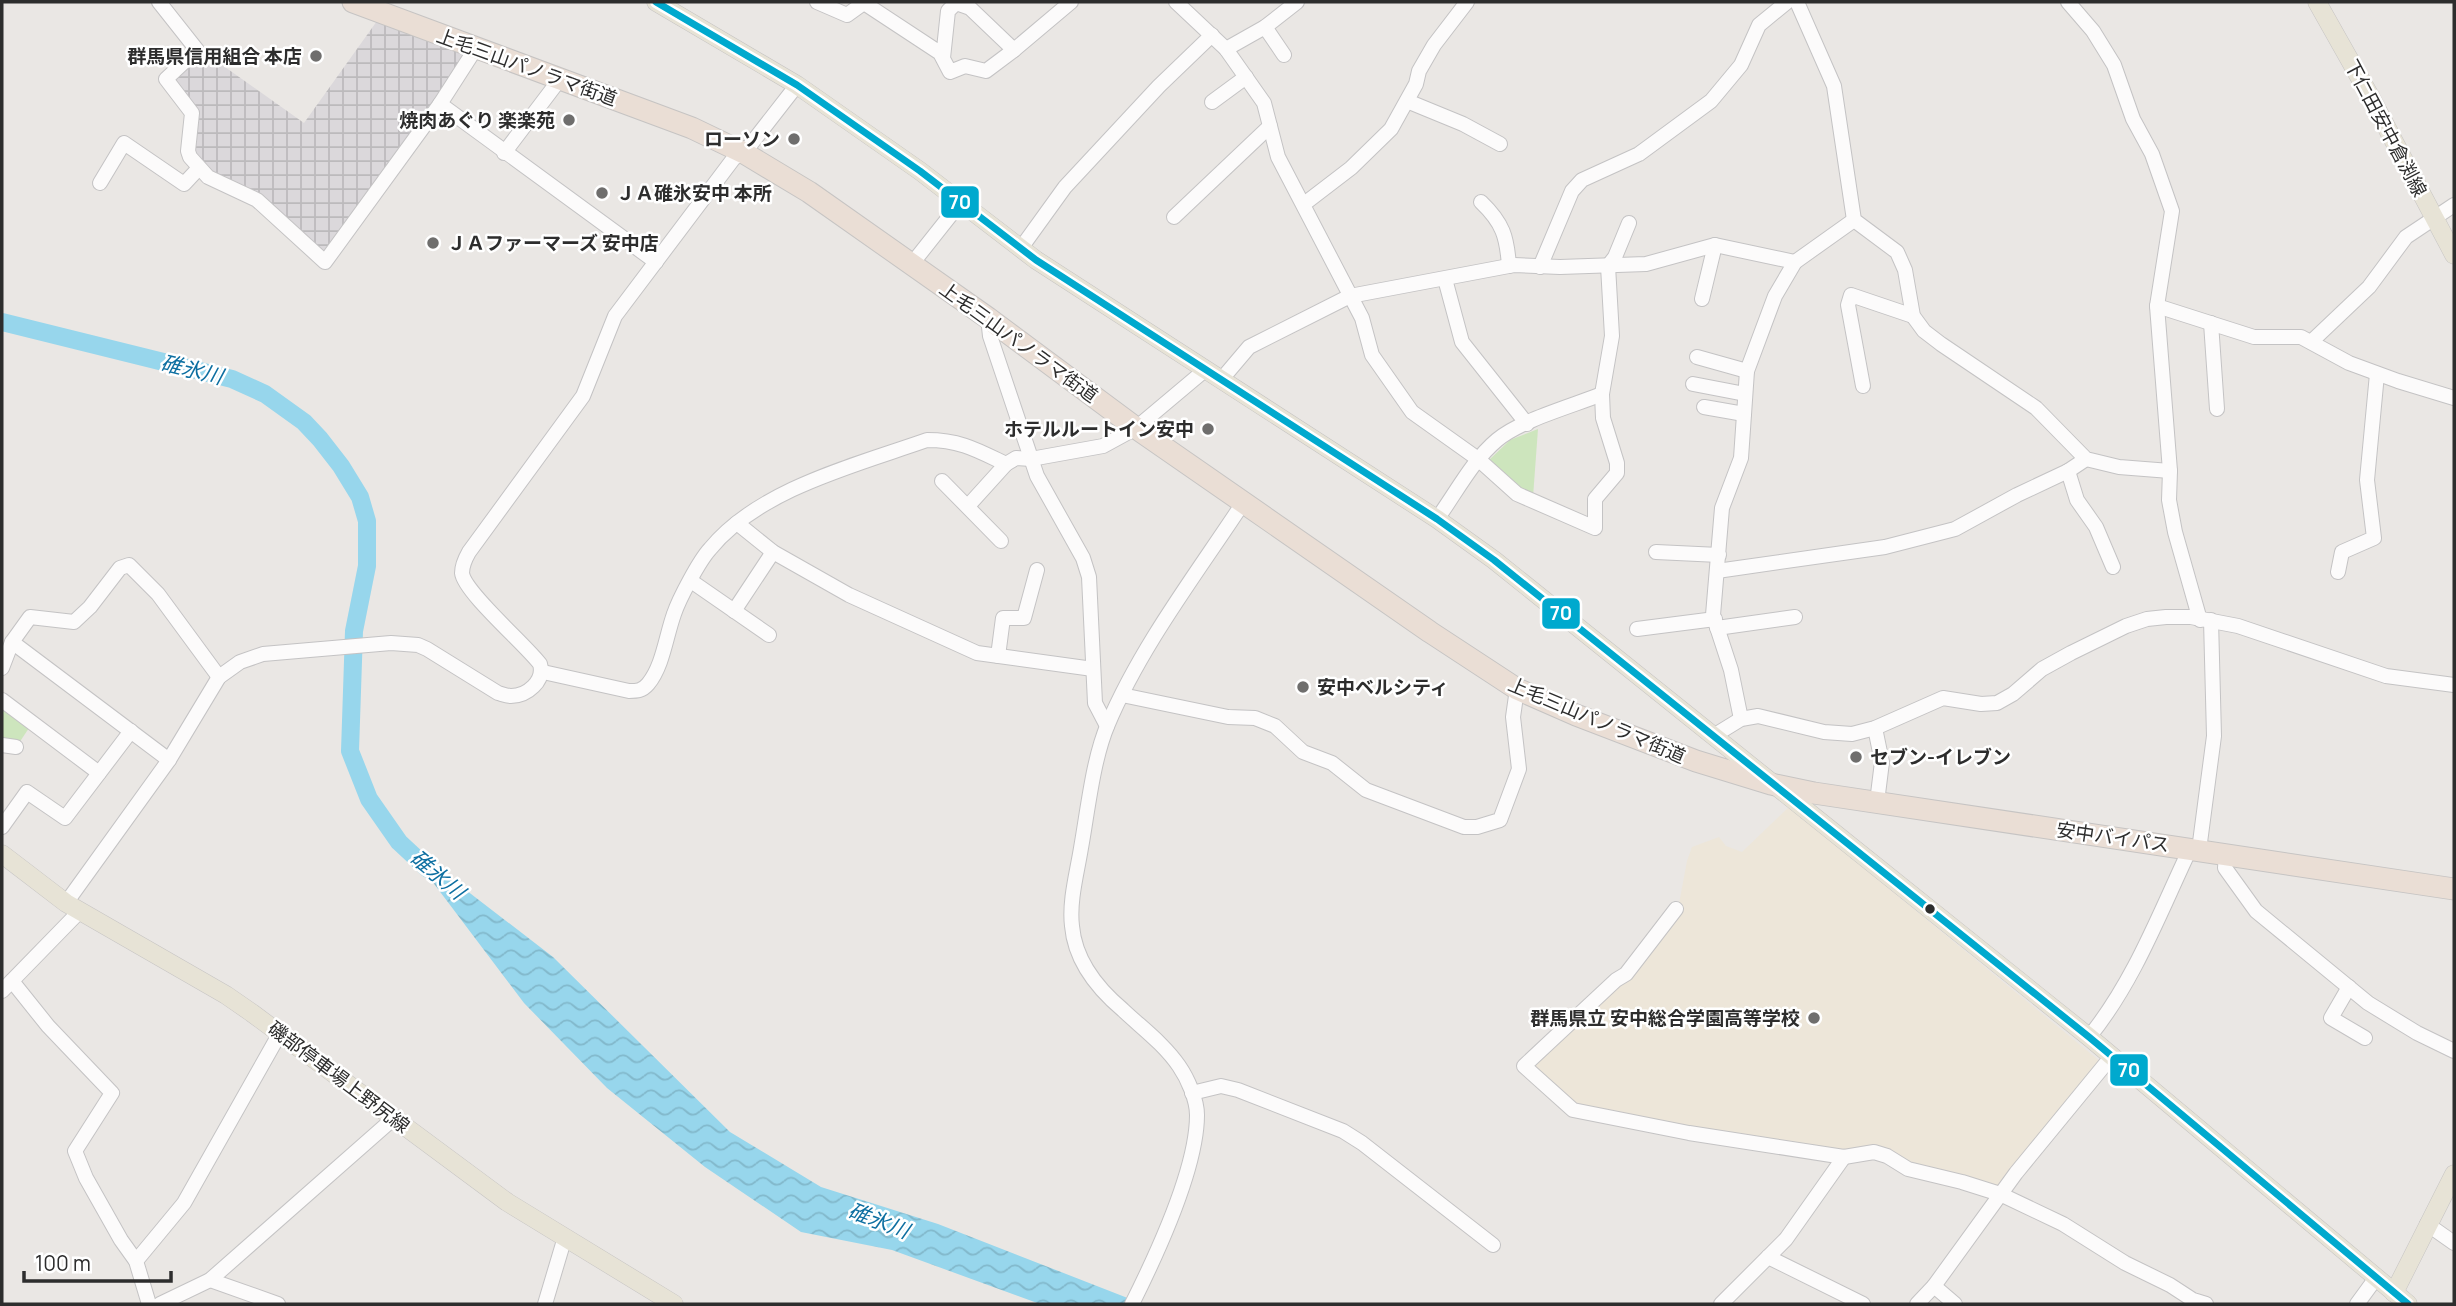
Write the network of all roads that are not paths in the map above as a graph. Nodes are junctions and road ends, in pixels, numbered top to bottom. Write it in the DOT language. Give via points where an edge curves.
graph roads {
  1 [pos="159,2"];
  2 [pos="353,2"];
  3 [pos="656,2"];
  4 [pos="817,2"];
  5 [pos="865,2"];
  6 [pos="1071,2"];
  7 [pos="1176,2"];
  8 [pos="1297,2"];
  9 [pos="1466,2"];
  10 [pos="1787,2"];
  11 [pos="1797,2"];
  12 [pos="2068,2"];
  13 [pos="2317,2"];
  14 [pos="1265,27"];
  15 [pos="1212,35"];
  16 [pos="476,48"];
  17 [pos="1226,49"];
  18 [pos="1014,50"];
  19 [pos="1284,55"];
  20 [pos="943,58"];
  21 [pos="1246,77"];
  22 [pos="560,79"];
  23 [pos="797,85"];
  24 [pos="1407,101"];
  25 [pos="1212,102"];
  26 [pos="440,104"];
  27 [pos="1270,126"];
  28 [pos="1500,144"];
  29 [pos="504,153"];
  30 [pos="744,153"];
  31 [pos="199,168"];
  32 [pos="100,183"];
  33 [pos="961,202"];
  34 [pos="1481,202"];
  35 [pos="1304,204"];
  36 [pos="2454,205"];
  37 [pos="1174,217"];
  38 [pos="2435,218"];
  39 [pos="1854,220"];
  40 [pos="1629,223"];
  41 [pos="1715,245"];
  42 [pos="1021,248"];
  43 [pos="2454,255"];
  44 [pos="656,262"];
  45 [pos="1795,262"];
  46 [pos="911,265"];
  47 [pos="1509,266"];
  48 [pos="1608,266"];
  49 [pos="1540,267"];
  50 [pos="1445,278"];
  51 [pos="1350,296"];
  52 [pos="1702,299"];
  53 [pos="2157,306"];
  54 [pos="1913,316"];
  55 [pos="988,318"];
  56 [pos="2211,323"];
  57 [pos="2311,342"];
  58 [pos="1697,357"];
  59 [pos="1205,370"];
  60 [pos="1747,370"];
  61 [pos="2377,374"];
  62 [pos="1221,380"];
  63 [pos="1693,384"];
  64 [pos="1863,386"];
  65 [pos="1602,394"];
  66 [pos="1745,394"];
  67 [pos="2454,398"];
  68 [pos="1704,407"];
  69 [pos="2217,409"];
  70 [pos="1744,414"];
  71 [pos="1527,424"];
  72 [pos="1136,429"];
  73 [pos="1031,459"];
  74 [pos="2086,459"];
  75 [pos="1478,460"];
  76 [pos="1006,464"];
  77 [pos="2068,471"];
  78 [pos="2170,471"];
  79 [pos="942,481"];
  80 [pos="1244,503"];
  81 [pos="968,506"];
  82 [pos="1437,519"];
  83 [pos="737,523"];
  84 [pos="1001,541"];
  85 [pos="774,552"];
  86 [pos="1656,552"];
  87 [pos="1718,555"];
  88 [pos="2113,567"];
  89 [pos="1037,570"];
  90 [pos="1717,571"];
  91 [pos="2339,572"];
  92 [pos="691,581"];
  93 [pos="734,611"];
  94 [pos="1795,617"];
  95 [pos="2205,620"];
  96 [pos="1716,624"];
  97 [pos="1637,629"];
  98 [pos="769,635"];
  99 [pos="12,642"];
  100 [pos="998,656"];
  101 [pos="2,668"];
  102 [pos="1093,669"];
  103 [pos="542,671"];
  104 [pos="219,677"];
  105 [pos="2454,685"];
  106 [pos="1517,689"];
  107 [pos="1122,695"];
  108 [pos="2,700"];
  109 [pos="1741,719"];
  110 [pos="1107,726"];
  111 [pos="1875,728"];
  112 [pos="131,731"];
  113 [pos="1715,735"];
  114 [pos="169,760"];
  115 [pos="99,773"];
  116 [pos="1771,784"];
  117 [pos="1877,802"];
  118 [pos="2,827"];
  119 [pos="2194,849"];
  120 [pos="2,854"];
  121 [pos="2226,854"];
  122 [pos="2454,889"];
  123 [pos="73,907"];
  124 [pos="1676,909"];
  125 [pos="7,986"];
  126 [pos="2349,987"];
  127 [pos="280,1033"];
  128 [pos="2089,1037"];
  129 [pos="2365,1038"];
  130 [pos="2454,1051"];
  131 [pos="2112,1056"];
  132 [pos="1192,1093"];
  133 [pos="394,1118"];
  134 [pos="1844,1157"];
  135 [pos="2454,1174"];
  136 [pos="2000,1194"];
  137 [pos="2427,1224"];
  138 [pos="565,1237"];
  139 [pos="2454,1243"];
  140 [pos="1493,1245"];
  141 [pos="1768,1257"];
  142 [pos="136,1261"];
  143 [pos="2376,1278"];
  144 [pos="210,1280"];
  145 [pos="1934,1286"];
  146 [pos="2393,1293"];
  147 [pos="149,1304"];
  148 [pos="160,1304"];
  149 [pos="278,1304"];
  150 [pos="545,1304"];
  151 [pos="674,1304"];
  152 [pos="1132,1304"];
  153 [pos="1721,1304"];
  154 [pos="1863,1304"];
  155 [pos="1917,1304"];
  156 [pos="1955,1304"];
  157 [pos="2206,1304"];
  158 [pos="2357,1304"];
  159 [pos="2408,1304"];
  1 -- 31 [label="street" via="197,50 166,79 192,113 188,151"];
  2 -- 16 [label="highway, 上毛三山パノラマ街道"];
  3 -- 23 [label="main road"];
  4 -- 5 [label="street" via="847,15"];
  5 -- 20 [label="street"];
  6 -- 18 [label="street"];
  7 -- 15 [label="street"];
  8 -- 14 [label="street"];
  9 -- 24 [label="street" via="1434,45"];
  10 -- 49 [label="street" via="1759,24 1741,65 1711,102 1639,154 1582,180 1572,191"];
  11 -- 39 [label="street" via="1834,86"];
  12 -- 53 [label="street" via="2094,31 2114,65 2172,211"];
  13 -- 38 [label="main road, 下仁田安中倉渕線"];
  14 -- 17 [label="street"];
  14 -- 19 [label="street"];
  15 -- 17 [label="street"];
  15 -- 42 [label="street" via="1065,187"];
  16 -- 22 [label="highway, 上毛三山パノラマ街道"];
  16 -- 26 [label="street"];
  17 -- 21 [label="street"];
  18 -- 20 [label="street" via="986,71 965,66 950,72"];
  18 -- 20 [label="street" via="970,8 956,4 948,11"];
  21 -- 25 [label="street"];
  21 -- 27 [label="street" via="1264,103"];
  22 -- 29 [label="street"];
  22 -- 30 [label="highway, 上毛三山パノラマ街道" via="692,128"];
  23 -- 30 [label="street"];
  23 -- 33 [label="main road"];
  24 -- 28 [label="street"];
  24 -- 35 [label="street" via="1391,129"];
  26 -- 29 [label="street"];
  26 -- 31 [label="street" via="325,262 257,200 208,177"];
  27 -- 35 [label="street" via="1278,157"];
  27 -- 37 [label="street"];
  29 -- 44 [label="street"];
  30 -- 44 [label="street" via="734,158"];
  30 -- 46 [label="highway, 上毛三山パノラマ街道" via="809,192"];
  31 -- 32 [label="street" via="184,184 124,143"];
  33 -- 42 [label="main road"];
  33 -- 46 [label="street"];
  34 -- 47 [label="street" via="1494,214 1507,238"];
  35 -- 51 [label="street"];
  36 -- 38 [label="street"];
  38 -- 43 [label="main road, 下仁田安中倉渕線"];
  38 -- 57 [label="street" via="2406,237 2369,287"];
  39 -- 45 [label="street"];
  39 -- 54 [label="street" via="1897,252"];
  40 -- 48 [label="street"];
  41 -- 45 [label="street"];
  41 -- 48 [label="street" via="1646,264"];
  41 -- 52 [label="street"];
  42 -- 59 [label="main road"];
  44 -- 103 [label="street" via="615,316 583,396 464,563 462,575 471,591"];
  45 -- 60 [label="street" via="1775,296"];
  46 -- 55 [label="highway, 上毛三山パノラマ街道"];
  47 -- 49 [label="street"];
  47 -- 50 [label="street"];
  48 -- 49 [label="street"];
  48 -- 65 [label="street" via="1612,337"];
  50 -- 51 [label="street"];
  50 -- 71 [label="street" via="1462,342"];
  51 -- 62 [label="street" via="1249,347"];
  51 -- 75 [label="street" via="1362,318 1372,355 1412,412"];
  53 -- 56 [label="street"];
  53 -- 78 [label="street"];
  54 -- 64 [label="street" via="1851,295 1848,305"];
  54 -- 74 [label="street" via="1941,344 2035,408"];
  55 -- 72 [label="highway, 上毛三山パノラマ街道"];
  55 -- 73 [label="street"];
  56 -- 57 [label="street" via="2254,337 2294,336"];
  56 -- 69 [label="street"];
  57 -- 61 [label="street"];
  58 -- 60 [label="street"];
  59 -- 62 [label="main road"];
  59 -- 72 [label="street"];
  60 -- 66 [label="street"];
  61 -- 67 [label="street"];
  61 -- 91 [label="street" via="2367,480 2374,538 2342,552"];
  62 -- 82 [label="main road"];
  63 -- 66 [label="street"];
  65 -- 71 [label="street"];
  65 -- 75 [label="street" via="1617,473 1595,499 1595,528 1517,494"];
  66 -- 70 [label="street"];
  68 -- 70 [label="street"];
  70 -- 87 [label="street" via="1741,458 1722,508"];
  71 -- 75 [label="street" via="1495,442"];
  72 -- 73 [label="street" via="1103,446"];
  72 -- 80 [label="highway, 上毛三山パノラマ街道"];
  73 -- 76 [label="street" via="1016,458"];
  73 -- 102 [label="street" via="1089,577"];
  74 -- 77 [label="street"];
  74 -- 78 [label="street"];
  75 -- 82 [label="street"];
  76 -- 81 [label="street"];
  76 -- 83 [label="street" via="968,445 927,440 790,490"];
  77 -- 88 [label="street" via="2077,500 2096,527"];
  77 -- 90 [label="street" via="1955,529 1885,547"];
  78 -- 95 [label="street" via="2175,532"];
  79 -- 81 [label="street"];
  80 -- 106 [label="highway, 上毛三山パノラマ街道"];
  80 -- 107 [label="street"];
  81 -- 84 [label="street"];
  82 -- 113 [label="main road"];
  83 -- 85 [label="street"];
  83 -- 92 [label="street" via="709,549"];
  85 -- 93 [label="street"];
  85 -- 100 [label="street" via="849,595 977,653"];
  86 -- 87 [label="street"];
  87 -- 90 [label="street"];
  89 -- 100 [label="street" via="1024,618 1003,618"];
  90 -- 96 [label="street"];
  92 -- 93 [label="street"];
  92 -- 103 [label="street" via="646,687 639,691"];
  93 -- 98 [label="street"];
  94 -- 96 [label="street"];
  95 -- 105 [label="street" via="2238,626 2386,676"];
  95 -- 111 [label="street" via="2147,619 2042,669 1997,703 1943,698"];
  95 -- 119 [label="street" via="2214,736"];
  96 -- 97 [label="street"];
  96 -- 109 [label="street"];
  99 -- 101 [label="street"];
  99 -- 104 [label="street" via="30,617 74,622 120,568 129,565 158,594"];
  99 -- 112 [label="street"];
  100 -- 102 [label="street"];
  102 -- 110 [label="street" via="1095,703"];
  103 -- 104 [label="street" via="532,687 511,696 498,693 418,645 391,643 263,654 240,662"];
  104 -- 114 [label="street"];
  106 -- 107 [label="street" via="1513,717 1518,769 1500,820 1477,827 1464,827 1366,790 1332,763 1303,752 1275,726 1255,718 1228,717"];
  106 -- 116 [label="highway, 上毛三山パノラマ街道" via="1696,761"];
  107 -- 110 [label="street"];
  108 -- 115 [label="street"];
  109 -- 111 [label="street" via="1758,716 1852,734"];
  109 -- 113 [label="street"];
  110 -- 132 [label="street" via="1090,792 1072,927 1094,983 1163,1047 1180,1067"];
  111 -- 117 [label="street" via="1882,762"];
  112 -- 114 [label="street"];
  112 -- 115 [label="street"];
  113 -- 116 [label="main road"];
  114 -- 123 [label="street"];
  115 -- 118 [label="street" via="65,818 27,792"];
  116 -- 117 [label="highway, 安中バイパス"];
  116 -- 128 [label="main road"];
  117 -- 119 [label="highway, 安中バイパス"];
  119 -- 121 [label="highway, 安中バイパス"];
  119 -- 128 [label="street" via="2130,975"];
  120 -- 123 [label="main road, 磯部停車場上野尻線"];
  121 -- 122 [label="highway, 安中バイパス"];
  121 -- 126 [label="street" via="2225,868 2256,911"];
  123 -- 125 [label="street"];
  123 -- 127 [label="main road, 磯部停車場上野尻線" via="226,995"];
  124 -- 134 [label="street" via="1626,974 1524,1066 1573,1110"];
  125 -- 142 [label="street" via="112,1093 75,1151"];
  126 -- 129 [label="street" via="2331,1018"];
  126 -- 130 [label="street" via="2407,1027"];
  127 -- 133 [label="main road, 磯部停車場上野尻線"];
  127 -- 142 [label="street" via="184,1203"];
  128 -- 131 [label="main road"];
  131 -- 136 [label="street"];
  131 -- 143 [label="main road"];
  132 -- 140 [label="street" via="1221,1086 1238,1090 1343,1131"];
  132 -- 152 [label="street" via="1197,1112 1191,1158"];
  133 -- 138 [label="main road, 磯部停車場上野尻線" via="507,1202"];
  133 -- 144 [label="street"];
  134 -- 136 [label="street" via="1887,1156 1908,1169"];
  134 -- 141 [label="street"];
  135 -- 137 [label="main road"];
  136 -- 145 [label="street"];
  136 -- 157 [label="street"];
  137 -- 139 [label="street"];
  137 -- 146 [label="main road"];
  138 -- 150 [label="street"];
  138 -- 151 [label="main road, 磯部停車場上野尻線"];
  141 -- 153 [label="street"];
  141 -- 154 [label="street"];
  142 -- 147 [label="street"];
  143 -- 146 [label="main road"];
  143 -- 158 [label="street"];
  144 -- 148 [label="street"];
  144 -- 149 [label="street"];
  145 -- 155 [label="street"];
  145 -- 156 [label="street"];
  146 -- 159 [label="main road"];
}
